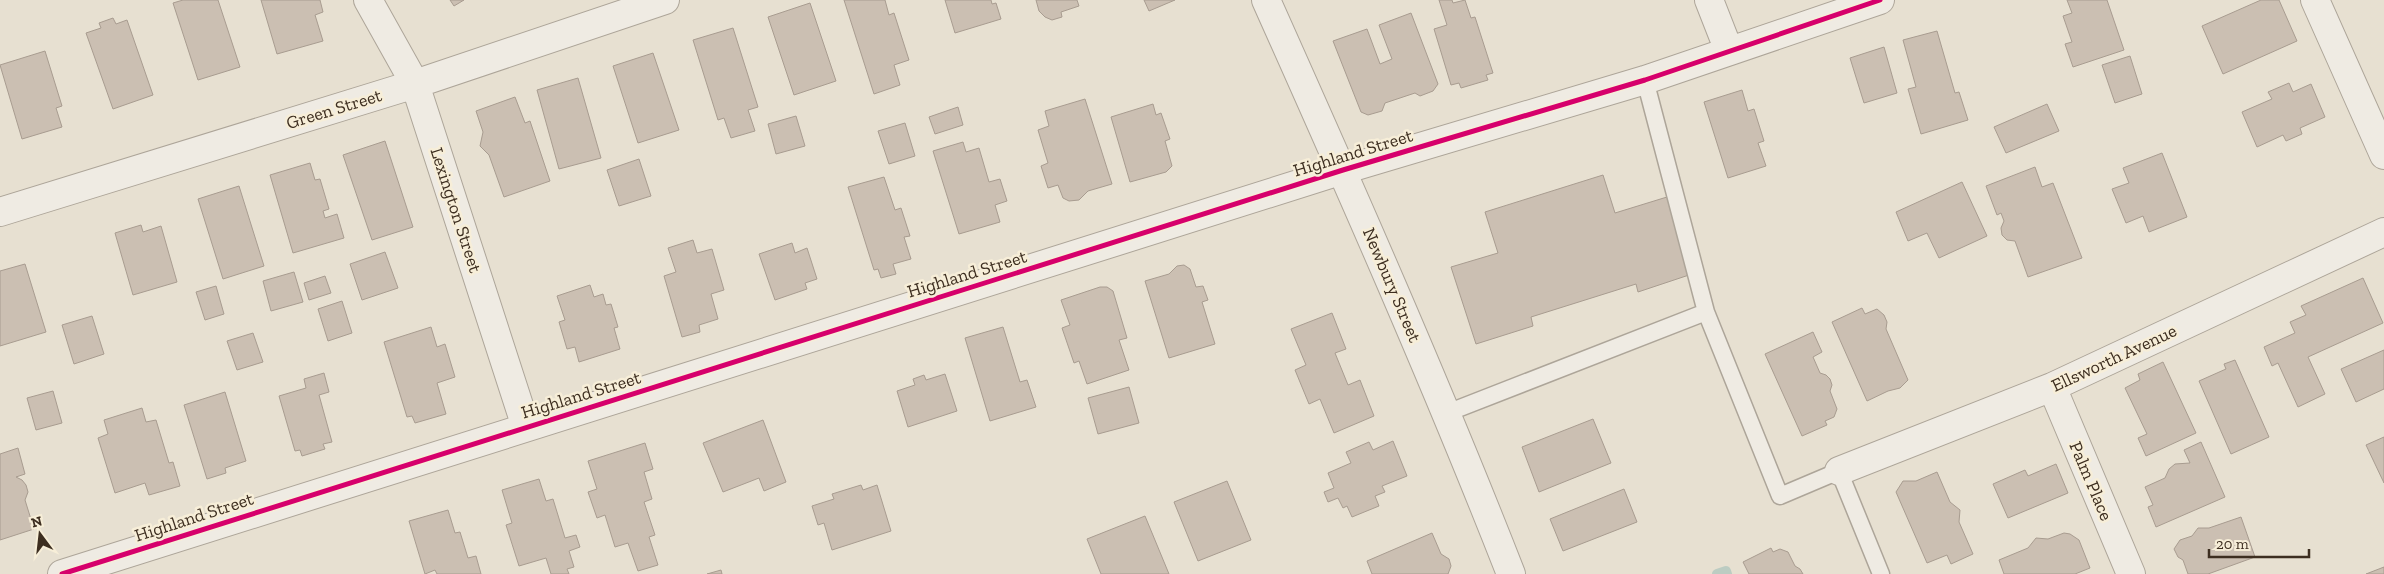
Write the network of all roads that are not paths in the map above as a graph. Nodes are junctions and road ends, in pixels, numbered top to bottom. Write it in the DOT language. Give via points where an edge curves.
graph roads {
  1 [pos="368,0"];
  2 [pos="665,0"];
  3 [pos="1266,0"];
  4 [pos="1709,0"];
  5 [pos="1880,0"];
  6 [pos="2316,0"];
  7 [pos="1729,51"];
  8 [pos="1645,80"];
  9 [pos="415,84"];
  10 [pos="2384,155"];
  11 [pos="1342,170"];
  12 [pos="0,212"];
  13 [pos="2384,232"];
  14 [pos="1706,312"];
  15 [pos="2052,388"];
  16 [pos="1448,413"];
  17 [pos="526,427"];
  18 [pos="1839,471"];
  19 [pos="62,574"];
  20 [pos="1512,574"];
  21 [pos="1881,574"];
  22 [pos="2131,574"];
  1 -- 9 [label="street, Lexington Street"];
  2 -- 9 [label="street, Green Street"];
  3 -- 11 [label="street, Newbury Street"];
  4 -- 7 [label="street"];
  5 -- 7 [label="street, Highland Street"];
  6 -- 10 [label="street"];
  7 -- 8 [label="street, Highland Street"];
  8 -- 11 [label="street, Highland Street"];
  8 -- 14 [label="lane"];
  9 -- 12 [label="street, Green Street"];
  9 -- 17 [label="street, Lexington Street"];
  11 -- 16 [label="street, Newbury Street"];
  11 -- 17 [label="street, Highland Street"];
  13 -- 15 [label="street, Ellsworth Avenue"];
  14 -- 16 [label="lane"];
  14 -- 18 [label="lane" via="1780,496"];
  15 -- 18 [label="street, Ellsworth Avenue"];
  15 -- 22 [label="street, Palm Place"];
  16 -- 20 [label="street, Newbury Street"];
  17 -- 19 [label="street, Highland Street"];
  18 -- 21 [label="lane"];
}
